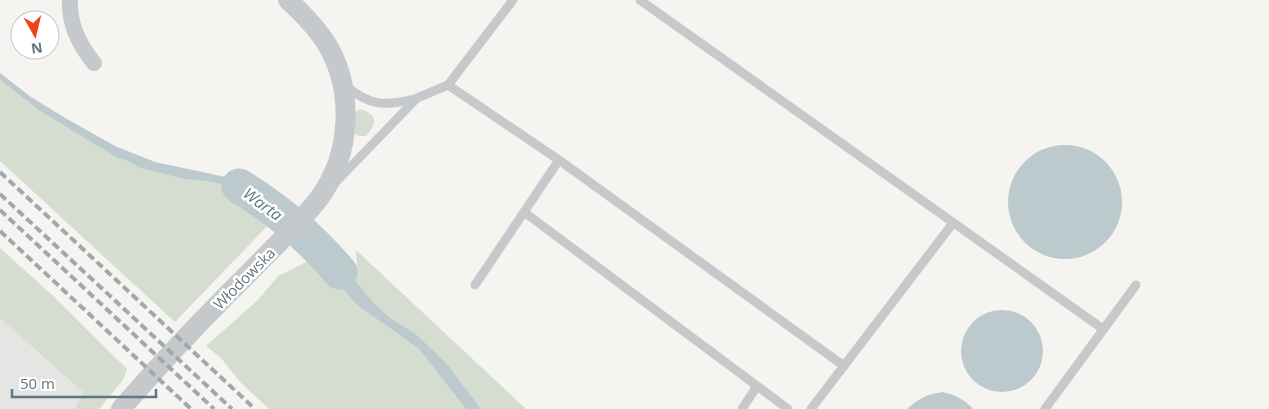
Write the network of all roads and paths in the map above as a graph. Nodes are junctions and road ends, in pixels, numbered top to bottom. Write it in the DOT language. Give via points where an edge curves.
graph roads {
  1 [pos="70,0"];
  2 [pos="288,0"];
  3 [pos="513,0"];
  4 [pos="640,0"];
  5 [pos="94,63"];
  6 [pos="341,81"];
  7 [pos="448,85"];
  8 [pos="417,98"];
  9 [pos="559,160"];
  10 [pos="315,204"];
  11 [pos="524,212"];
  12 [pos="954,223"];
  13 [pos="474,285"];
  14 [pos="1136,285"];
  15 [pos="1103,330"];
  16 [pos="844,366"];
  17 [pos="757,386"];
  18 [pos="121,409"];
  19 [pos="742,409"];
  20 [pos="788,409"];
  21 [pos="811,409"];
  22 [pos="1045,409"];
  1 -- 5 [label="street" via="75,32"];
  2 -- 6 [label="street, Włodowska" via="327,44"];
  3 -- 7 [label="lane"];
  4 -- 12 [label="lane"];
  6 -- 8 [label="lane" via="357,95 381,104"];
  6 -- 10 [label="street, Włodowska" via="345,128 342,147 331,179"];
  7 -- 8 [label="lane"];
  7 -- 9 [label="lane"];
  8 -- 10 [label="lane"];
  9 -- 11 [label="lane"];
  9 -- 16 [label="lane"];
  10 -- 18 [label="street, Włodowska"];
  11 -- 13 [label="lane"];
  11 -- 17 [label="lane"];
  12 -- 15 [label="lane"];
  12 -- 16 [label="lane"];
  14 -- 15 [label="lane"];
  15 -- 22 [label="lane"];
  16 -- 21 [label="lane"];
  17 -- 19 [label="lane"];
  17 -- 20 [label="lane"];
}
